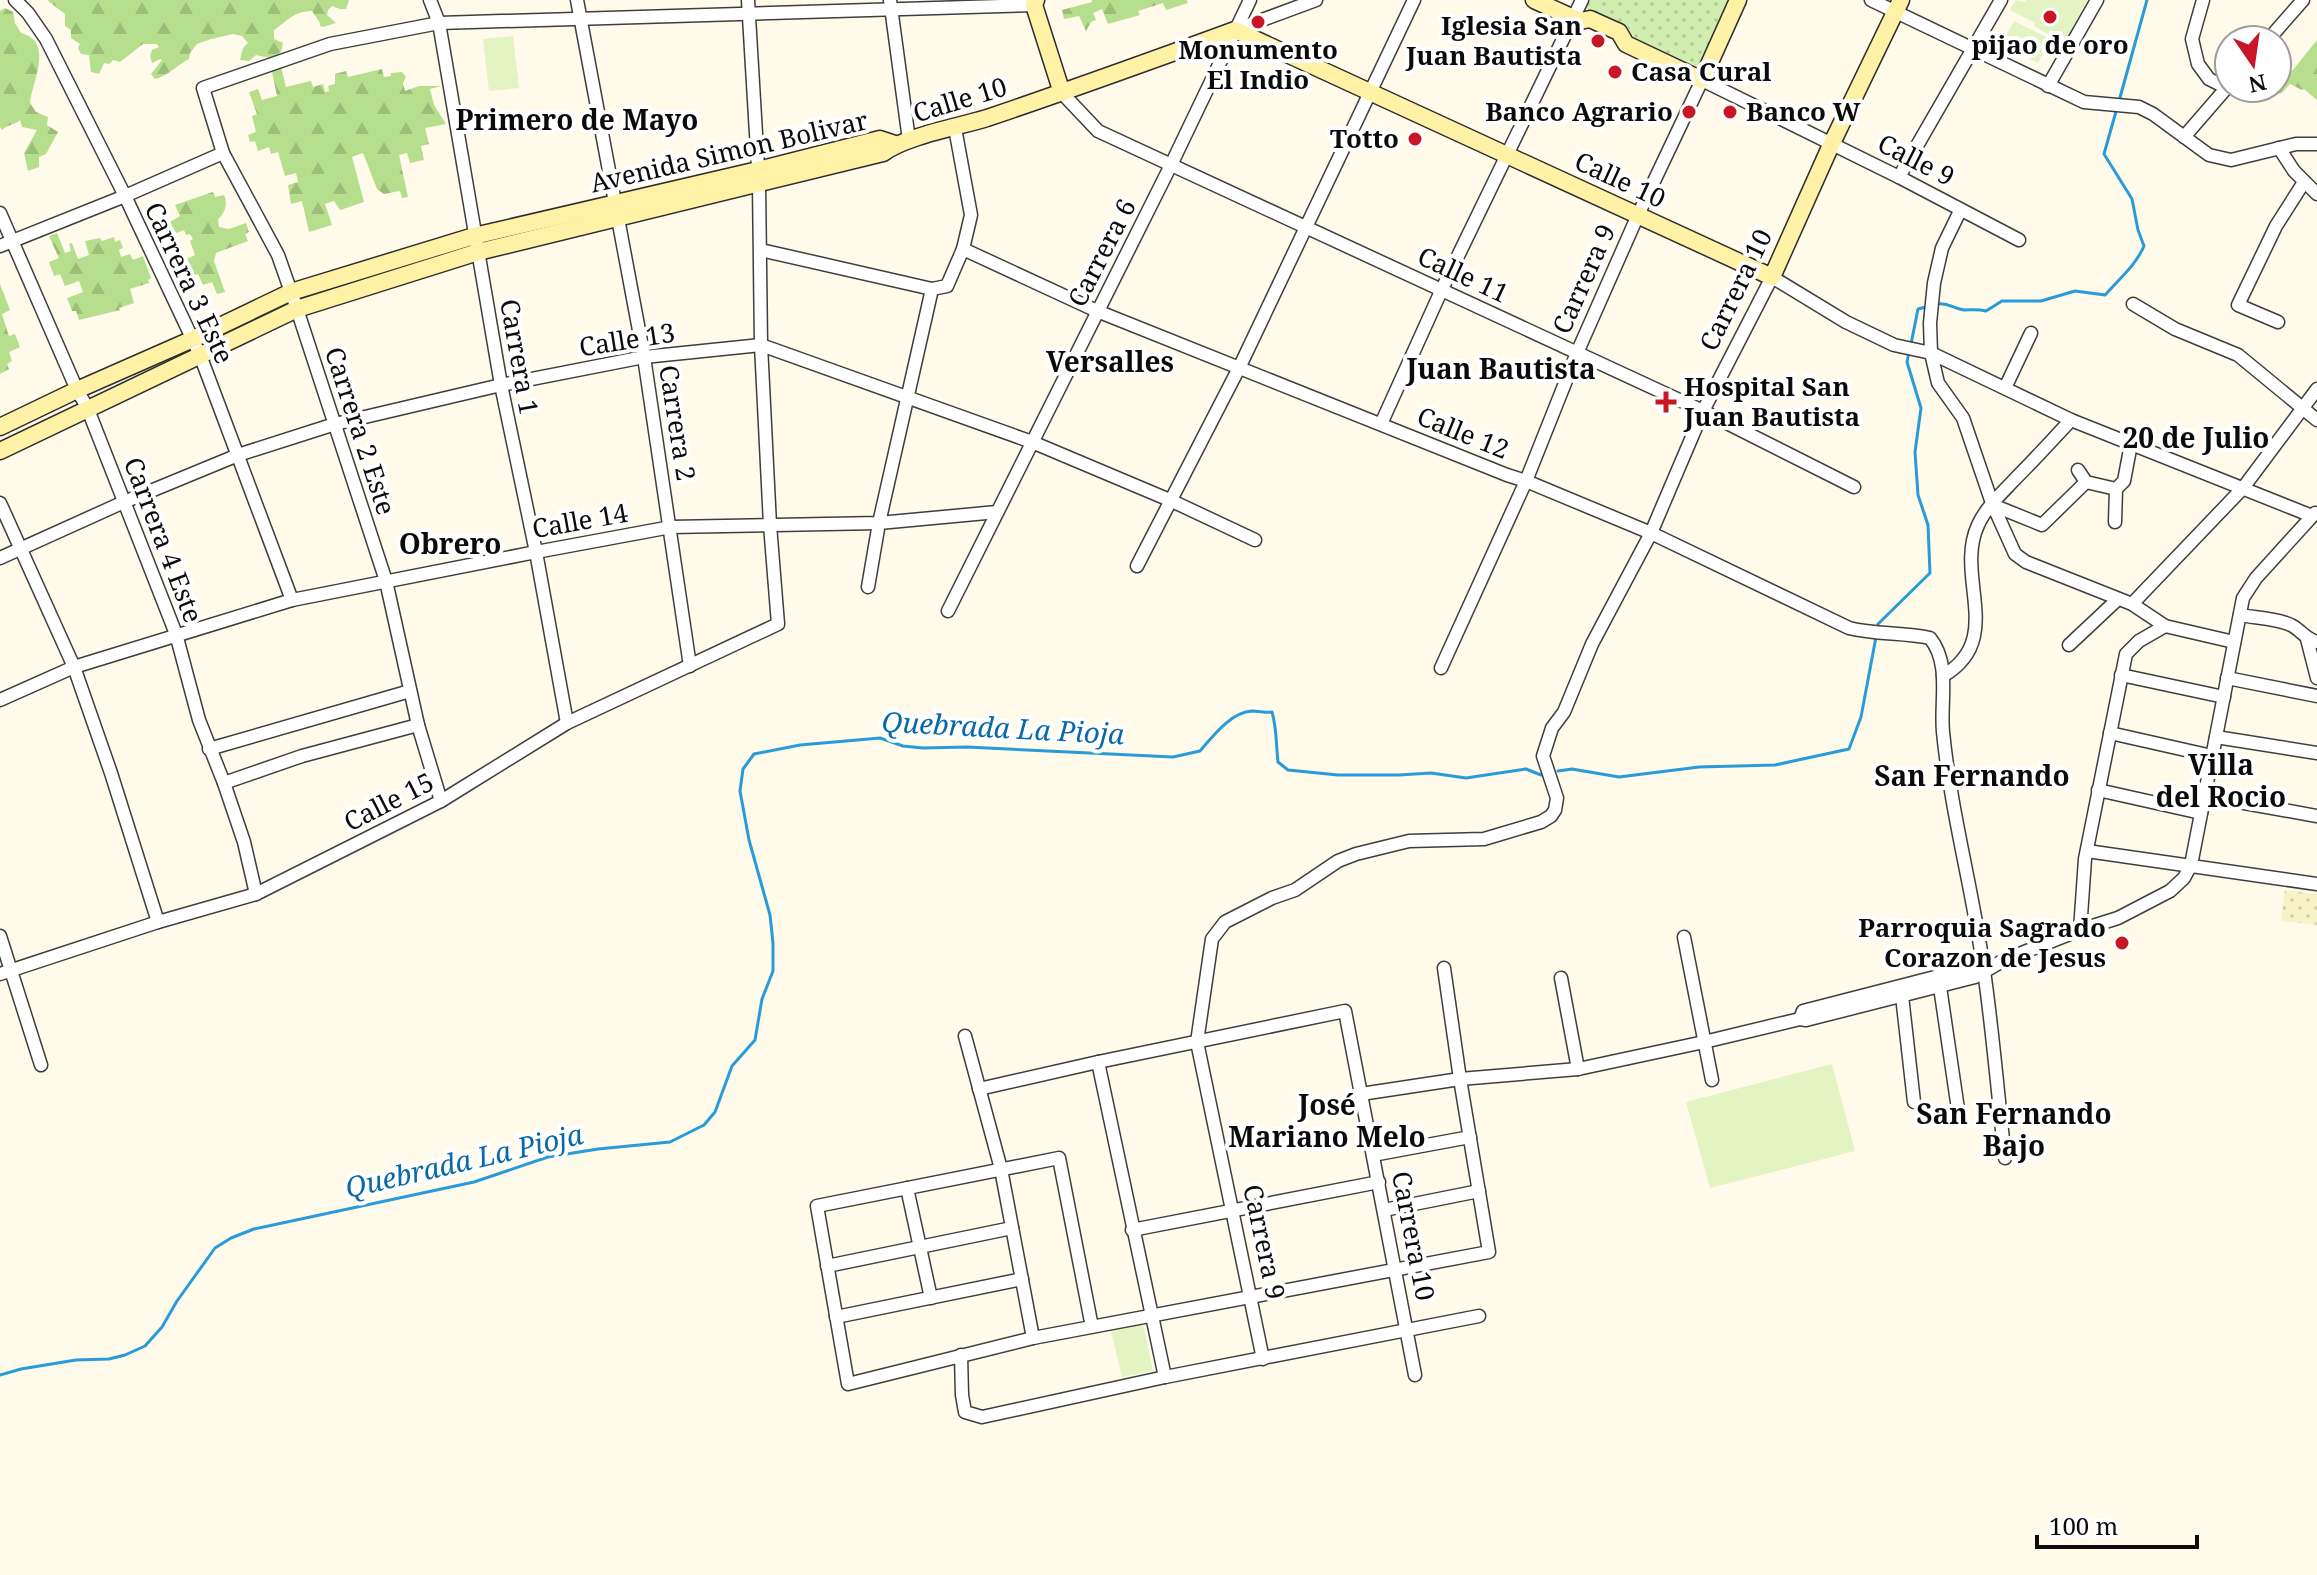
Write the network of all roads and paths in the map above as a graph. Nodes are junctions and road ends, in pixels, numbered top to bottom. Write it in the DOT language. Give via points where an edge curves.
graph roads {
  1 [pos="15,0"];
  2 [pos="430,0"];
  3 [pos="577,0"];
  4 [pos="1250,0"];
  5 [pos="1316,0"];
  6 [pos="1414,0"];
  7 [pos="1534,0"];
  8 [pos="1582,0"];
  9 [pos="1738,0"];
  10 [pos="1871,0"];
  11 [pos="2001,0"];
  12 [pos="2097,0"];
  13 [pos="2203,0"];
  14 [pos="2303,0"];
  15 [pos="1035,2"];
  16 [pos="891,5"];
  17 [pos="1899,6"];
  18 [pos="748,7"];
  19 [pos="579,18"];
  20 [pos="1574,18"];
  21 [pos="439,23"];
  22 [pos="2282,24"];
  23 [pos="1235,30"];
  24 [pos="1972,49"];
  25 [pos="1702,80"];
  26 [pos="2213,81"];
  27 [pos="2048,86"];
  28 [pos="1370,91"];
  29 [pos="1062,93"];
  30 [pos="2213,104"];
  31 [pos="955,128"];
  32 [pos="2184,137"];
  33 [pos="902,142"];
  34 [pos="2317,144"];
  35 [pos="1831,145"];
  36 [pos="2279,148"];
  37 [pos="223,153"];
  38 [pos="1507,155"];
  39 [pos="1171,165"];
  40 [pos="758,177"];
  41 [pos="1899,177"];
  42 [pos="2304,182"];
  43 [pos="2317,194"];
  44 [pos="125,196"];
  45 [pos="616,211"];
  46 [pos="1960,211"];
  47 [pos="0,213"];
  48 [pos="1638,215"];
  49 [pos="1306,226"];
  50 [pos="2019,240"];
  51 [pos="6,244"];
  52 [pos="476,244"];
  53 [pos="963,249"];
  54 [pos="761,250"];
  55 [pos="1772,277"];
  56 [pos="932,289"];
  57 [pos="1442,289"];
  58 [pos="291,292"];
  59 [pos="2133,304"];
  60 [pos="297,309"];
  61 [pos="1097,311"];
  62 [pos="2278,322"];
  63 [pos="2031,333"];
  64 [pos="761,345"];
  65 [pos="197,347"];
  66 [pos="1577,353"];
  67 [pos="1931,353"];
  68 [pos="644,357"];
  69 [pos="1240,366"];
  70 [pos="501,385"];
  71 [pos="2005,388"];
  72 [pos="2317,389"];
  73 [pos="77,390"];
  74 [pos="907,396"];
  75 [pos="87,407"];
  76 [pos="2303,409"];
  77 [pos="1703,411"];
  78 [pos="2071,420"];
  79 [pos="2317,420"];
  80 [pos="335,424"];
  81 [pos="1381,424"];
  82 [pos="0,427"];
  83 [pos="1032,442"];
  84 [pos="2131,444"];
  85 [pos="0,451"];
  86 [pos="238,455"];
  87 [pos="1526,481"];
  88 [pos="1854,487"];
  89 [pos="2243,488"];
  90 [pos="2116,489"];
  91 [pos="1172,501"];
  92 [pos="124,502"];
  93 [pos="0,503"];
  94 [pos="1994,507"];
  95 [pos="997,512"];
  96 [pos="2314,514"];
  97 [pos="2115,522"];
  98 [pos="879,523"];
  99 [pos="770,525"];
  100 [pos="671,527"];
  101 [pos="1651,533"];
  102 [pos="1255,540"];
  103 [pos="21,548"];
  104 [pos="536,552"];
  105 [pos="0,558"];
  106 [pos="1137,566"];
  107 [pos="386,581"];
  108 [pos="868,587"];
  109 [pos="2118,599"];
  110 [pos="292,600"];
  111 [pos="2132,604"];
  112 [pos="948,611"];
  113 [pos="2240,615"];
  114 [pos="2165,626"];
  115 [pos="176,634"];
  116 [pos="2312,640"];
  117 [pos="2234,642"];
  118 [pos="2069,645"];
  119 [pos="690,666"];
  120 [pos="74,667"];
  121 [pos="1441,668"];
  122 [pos="2121,675"];
  123 [pos="1943,676"];
  124 [pos="2227,678"];
  125 [pos="2317,678"];
  126 [pos="410,691"];
  127 [pos="2317,696"];
  128 [pos="2224,697"];
  129 [pos="0,700"];
  130 [pos="567,723"];
  131 [pos="418,725"];
  132 [pos="2110,733"];
  133 [pos="2216,737"];
  134 [pos="209,749"];
  135 [pos="2317,753"];
  136 [pos="2212,756"];
  137 [pos="224,783"];
  138 [pos="2098,790"];
  139 [pos="2205,796"];
  140 [pos="441,801"];
  141 [pos="2201,813"];
  142 [pos="2317,816"];
  143 [pos="2087,851"];
  144 [pos="2191,865"];
  145 [pos="2317,884"];
  146 [pos="256,894"];
  147 [pos="158,922"];
  148 [pos="2080,930"];
  149 [pos="0,936"];
  150 [pos="1684,937"];
  151 [pos="1444,968"];
  152 [pos="1984,970"];
  153 [pos="5,972"];
  154 [pos="1561,978"];
  155 [pos="1940,987"];
  156 [pos="1902,996"];
  157 [pos="1800,1019"];
  158 [pos="965,1036"];
  159 [pos="1197,1042"];
  160 [pos="1704,1042"];
  161 [pos="1098,1062"];
  162 [pos="41,1065"];
  163 [pos="1578,1069"];
  164 [pos="1460,1079"];
  165 [pos="1712,1080"];
  166 [pos="979,1089"];
  167 [pos="1361,1094"];
  168 [pos="1914,1102"];
  169 [pos="1958,1109"];
  170 [pos="1470,1137"];
  171 [pos="1373,1155"];
  172 [pos="2005,1158"];
  173 [pos="1001,1169"];
  174 [pos="1379,1182"];
  175 [pos="907,1188"];
  176 [pos="1479,1191"];
  177 [pos="1384,1210"];
  178 [pos="1233,1211"];
  179 [pos="1012,1228"];
  180 [pos="1132,1230"];
  181 [pos="920,1247"];
  182 [pos="827,1266"];
  183 [pos="1396,1270"];
  184 [pos="1022,1279"];
  185 [pos="931,1298"];
  186 [pos="1251,1298"];
  187 [pos="1151,1315"];
  188 [pos="1479,1316"];
  189 [pos="836,1317"];
  190 [pos="1092,1327"];
  191 [pos="1406,1331"];
  192 [pos="1033,1338"];
  193 [pos="961,1355"];
  194 [pos="1263,1359"];
  195 [pos="1415,1375"];
  196 [pos="1165,1377"];
  1 -- 44 [label="street, Carrera 3 Este" via="46,39"];
  2 -- 21 [label="street, Carrera 1"];
  3 -- 19 [label="street, Carrera 2"];
  4 -- 23 [label="street, Carrera 6"];
  5 -- 23 [label="street"];
  6 -- 28 [label="street"];
  7 -- 20 [label="main road, Calle 9"];
  8 -- 20 [label="street"];
  9 -- 25 [label="main road, Carrera 9"];
  10 -- 17 [label="street"];
  11 -- 24 [label="street"];
  12 -- 27 [label="street"];
  13 -- 26 [label="street" via="2192,39 2198,64"];
  14 -- 22 [label="street"];
  15 -- 16 [label="street"];
  15 -- 29 [label="main road"];
  16 -- 18 [label="street"];
  16 -- 33 [label="street"];
  17 -- 24 [label="street"];
  17 -- 35 [label="main road, Carrera 10"];
  18 -- 19 [label="street"];
  18 -- 40 [label="street"];
  19 -- 21 [label="street"];
  19 -- 45 [label="street, Carrera 2"];
  20 -- 25 [label="main road, Calle 9" via="1619,32 1626,44"];
  20 -- 38 [label="street"];
  21 -- 37 [label="street, Carrera 2 Este" via="330,44 203,88"];
  21 -- 52 [label="street, Carrera 1"];
  23 -- 28 [label="main road, Calle 10"];
  23 -- 29 [label="main road, Calle 10"];
  23 -- 39 [label="street, Carrera 6"];
  24 -- 27 [label="street"];
  24 -- 41 [label="street"];
  25 -- 35 [label="street, Calle 9"];
  25 -- 48 [label="street, Carrera 9"];
  27 -- 32 [label="street" via="2084,102 2139,107"];
  28 -- 38 [label="main road, Calle 10"];
  28 -- 49 [label="street"];
  29 -- 31 [label="main road, Calle 10"];
  29 -- 39 [label="street, Calle 11" via="1098,131"];
  30 -- 32 [label="street"];
  31 -- 33 [label="main road, Calle 10"];
  31 -- 53 [label="street" via="971,215"];
  32 -- 36 [label="street" via="2209,155 2231,160"];
  33 -- 40 [label="main road, Avenida Simon Bolivar" via="880,139"];
  34 -- 36 [label="street"];
  35 -- 41 [label="street, Calle 9"];
  35 -- 55 [label="main road, Carrera 10"];
  36 -- 42 [label="street"];
  37 -- 44 [label="street"];
  37 -- 58 [label="street, Carrera 2 Este" via="278,255"];
  38 -- 48 [label="main road, Calle 10"];
  38 -- 57 [label="street"];
  39 -- 49 [label="street, Calle 11"];
  39 -- 61 [label="street, Carrera 6"];
  40 -- 45 [label="main road, Avenida Simon Bolivar"];
  40 -- 54 [label="street"];
  41 -- 46 [label="street, Calle 9"];
  42 -- 43 [label="street"];
  42 -- 62 [label="street" via="2238,305"];
  44 -- 51 [label="street"];
  44 -- 65 [label="street, Carrera 3 Este"];
  45 -- 52 [label="main road, Avenida Simon Bolivar"];
  45 -- 68 [label="street, Carrera 2"];
  46 -- 50 [label="street, Calle 9"];
  46 -- 67 [label="street" via="1942,248 1934,283"];
  47 -- 51 [label="street, Carrera 4 Este"];
  48 -- 55 [label="main road, Calle 10"];
  48 -- 66 [label="street, Carrera 9"];
  49 -- 57 [label="street, Calle 11"];
  49 -- 69 [label="street"];
  51 -- 73 [label="street, Carrera 4 Este"];
  52 -- 58 [label="main road, Avenida Simon Bolivar"];
  52 -- 60 [label="main road, Avenida Simon Bolivar"];
  52 -- 70 [label="street, Carrera 1"];
  53 -- 56 [label="street" via="947,286"];
  53 -- 61 [label="street, Calle 12"];
  54 -- 56 [label="street"];
  54 -- 64 [label="street"];
  55 -- 67 [label="street, Calle 10" via="1894,345"];
  55 -- 77 [label="street, Carrera 10"];
  56 -- 74 [label="street"];
  57 -- 66 [label="street, Calle 11"];
  57 -- 81 [label="street"];
  58 -- 60 [label="street, Carrera 2 Este"];
  58 -- 65 [label="main road, Avenida Simon Bolivar"];
  59 -- 76 [label="street" via="2175,329 2238,355"];
  60 -- 65 [label="main road, Avenida Simon Bolivar"];
  60 -- 80 [label="street, Carrera 2 Este"];
  61 -- 69 [label="street, Calle 12"];
  61 -- 83 [label="street, Carrera 6"];
  63 -- 71 [label="street"];
  64 -- 68 [label="street, Calle 13"];
  64 -- 74 [label="street, Calle 13"];
  64 -- 99 [label="street"];
  65 -- 73 [label="main road, Avenida Simon Bolivar"];
  65 -- 75 [label="main road, Avenida Simon Bolivar"];
  65 -- 86 [label="street, Carrera 3 Este"];
  66 -- 77 [label="street, Calle 11"];
  66 -- 87 [label="street, Carrera 9"];
  67 -- 71 [label="street, Calle 10"];
  67 -- 94 [label="street" via="1938,383 1963,418"];
  68 -- 70 [label="street, Calle 13"];
  68 -- 100 [label="street, Carrera 2"];
  69 -- 81 [label="street, Calle 12"];
  69 -- 91 [label="street"];
  70 -- 80 [label="street, Calle 13"];
  70 -- 104 [label="street, Carrera 1"];
  71 -- 78 [label="street, Calle 10"];
  72 -- 76 [label="street"];
  73 -- 75 [label="street, Carrera 4 Este"];
  73 -- 82 [label="main road, Avenida Simon Bolivar"];
  74 -- 83 [label="street, Calle 13"];
  74 -- 98 [label="street"];
  75 -- 85 [label="main road, Avenida Simon Bolivar"];
  75 -- 92 [label="street, Carrera 4 Este"];
  76 -- 79 [label="street"];
  76 -- 89 [label="street"];
  77 -- 88 [label="street, Calle 11"];
  77 -- 101 [label="street, Carrera 10"];
  78 -- 84 [label="street, Calle 10"];
  78 -- 94 [label="street"];
  80 -- 86 [label="street, Calle 13"];
  80 -- 107 [label="street, Carrera 2 Este"];
  81 -- 87 [label="street, Calle 12"];
  83 -- 91 [label="street, Calle 13"];
  83 -- 95 [label="street, Carrera 6"];
  84 -- 89 [label="street, Calle 10"];
  84 -- 90 [label="street" via="2124,481"];
  86 -- 92 [label="street, Calle 13"];
  86 -- 110 [label="street, Carrera 3 Este"];
  87 -- 101 [label="street, Calle 12"];
  87 -- 121 [label="street, Carrera 9"];
  89 -- 96 [label="street, Calle 10"];
  89 -- 111 [label="street"];
  90 -- 94 [label="street" via="2082,476 2042,525"];
  90 -- 97 [label="street"];
  91 -- 102 [label="street, Calle 13"];
  91 -- 106 [label="street"];
  92 -- 103 [label="street, Calle 13"];
  92 -- 115 [label="street, Carrera 4 Este"];
  93 -- 103 [label="street"];
  94 -- 109 [label="street" via="2015,554"];
  94 -- 123 [label="street" via="1977,526 1971,553 1977,622 1972,646 1957,668"];
  95 -- 98 [label="street, Calle 14"];
  95 -- 112 [label="street, Carrera 6"];
  96 -- 113 [label="street" via="2256,578"];
  98 -- 99 [label="street, Calle 14"];
  98 -- 108 [label="street"];
  99 -- 100 [label="street, Calle 14"];
  99 -- 119 [label="street, Calle 15" via="778,624"];
  100 -- 104 [label="street, Calle 14"];
  100 -- 119 [label="street, Carrera 2"];
  101 -- 123 [label="street, Calle 12" via="1849,628 1930,638"];
  101 -- 159 [label="street, Carrera 10" via="1552,728 1543,756 1557,798 1551,816 1484,839 1409,841 1374,848 1338,861 1295,890 1225,922 1212,939"];
  103 -- 105 [label="street, Calle 13"];
  103 -- 120 [label="street"];
  104 -- 107 [label="street, Calle 14"];
  104 -- 130 [label="street, Carrera 1"];
  107 -- 110 [label="street, Calle 14"];
  107 -- 126 [label="street, Carrera 2 Este"];
  109 -- 111 [label="street"];
  109 -- 118 [label="street"];
  110 -- 115 [label="street, Calle 14"];
  111 -- 114 [label="street"];
  113 -- 116 [label="street" via="2283,622"];
  113 -- 117 [label="street"];
  114 -- 117 [label="street"];
  114 -- 122 [label="street" via="2130,648"];
  115 -- 120 [label="street, Calle 14"];
  115 -- 134 [label="street, Carrera 4 Este"];
  116 -- 125 [label="street"];
  117 -- 124 [label="street"];
  119 -- 130 [label="street, Calle 15"];
  120 -- 129 [label="street, Calle 14"];
  120 -- 147 [label="street"];
  122 -- 128 [label="street"];
  122 -- 132 [label="street"];
  123 -- 152 [label="street" via="1942,729"];
  124 -- 127 [label="street"];
  124 -- 128 [label="street"];
  126 -- 131 [label="street, Carrera 2 Este"];
  126 -- 134 [label="street"];
  128 -- 133 [label="street"];
  130 -- 140 [label="street, Calle 15"];
  131 -- 137 [label="street"];
  131 -- 140 [label="street, Carrera 2 Este"];
  132 -- 136 [label="street"];
  132 -- 138 [label="street"];
  133 -- 135 [label="street"];
  133 -- 136 [label="street"];
  134 -- 137 [label="street, Carrera 4 Este"];
  136 -- 139 [label="street"];
  137 -- 146 [label="street, Carrera 4 Este"];
  138 -- 141 [label="street"];
  138 -- 143 [label="street"];
  139 -- 141 [label="street"];
  139 -- 142 [label="street"];
  140 -- 146 [label="street, Calle 15"];
  141 -- 144 [label="street"];
  143 -- 144 [label="street"];
  143 -- 148 [label="street"];
  144 -- 145 [label="street"];
  144 -- 148 [label="street" via="2170,891 2118,918"];
  146 -- 147 [label="street, Calle 15"];
  147 -- 153 [label="street, Calle 15"];
  148 -- 152 [label="street"];
  149 -- 153 [label="street"];
  150 -- 160 [label="street"];
  151 -- 164 [label="street"];
  152 -- 155 [label="street"];
  152 -- 157 [label="street" via="1970,968 1803,1011"];
  152 -- 172 [label="street"];
  153 -- 162 [label="street"];
  154 -- 163 [label="street"];
  155 -- 156 [label="street"];
  155 -- 169 [label="street"];
  156 -- 157 [label="street"];
  156 -- 168 [label="street"];
  157 -- 160 [label="street"];
  158 -- 166 [label="street"];
  159 -- 161 [label="street"];
  159 -- 167 [label="street, Carrera 10" via="1345,1011"];
  159 -- 178 [label="street, Carrera 9"];
  160 -- 163 [label="street"];
  160 -- 165 [label="street"];
  161 -- 166 [label="street"];
  161 -- 180 [label="street"];
  163 -- 164 [label="street"];
  164 -- 167 [label="street"];
  164 -- 170 [label="street"];
  166 -- 173 [label="street"];
  167 -- 171 [label="street, Carrera 10"];
  170 -- 171 [label="street"];
  170 -- 176 [label="street"];
  171 -- 174 [label="street, Carrera 10"];
  173 -- 175 [label="street"];
  173 -- 179 [label="street"];
  173 -- 190 [label="street" via="1059,1158"];
  174 -- 177 [label="street, Carrera 10"];
  174 -- 178 [label="street"];
  175 -- 181 [label="street"];
  175 -- 182 [label="street" via="817,1206"];
  176 -- 177 [label="street"];
  176 -- 183 [label="street" via="1489,1252"];
  177 -- 183 [label="street, Carrera 10"];
  178 -- 180 [label="street"];
  178 -- 186 [label="street, Carrera 9"];
  179 -- 181 [label="street"];
  179 -- 184 [label="street"];
  180 -- 187 [label="street"];
  181 -- 182 [label="street"];
  181 -- 185 [label="street"];
  182 -- 189 [label="street"];
  183 -- 186 [label="street"];
  183 -- 191 [label="street, Carrera 10"];
  184 -- 185 [label="street"];
  184 -- 192 [label="street"];
  185 -- 189 [label="street"];
  186 -- 187 [label="street"];
  186 -- 194 [label="street, Carrera 9"];
  187 -- 190 [label="street"];
  187 -- 196 [label="street"];
  188 -- 191 [label="street"];
  189 -- 193 [label="street" via="848,1384"];
  190 -- 192 [label="street"];
  191 -- 194 [label="street"];
  191 -- 195 [label="street, Carrera 10"];
  192 -- 193 [label="street"];
  193 -- 196 [label="street" via="965,1412 982,1417"];
  194 -- 196 [label="street"];
}
